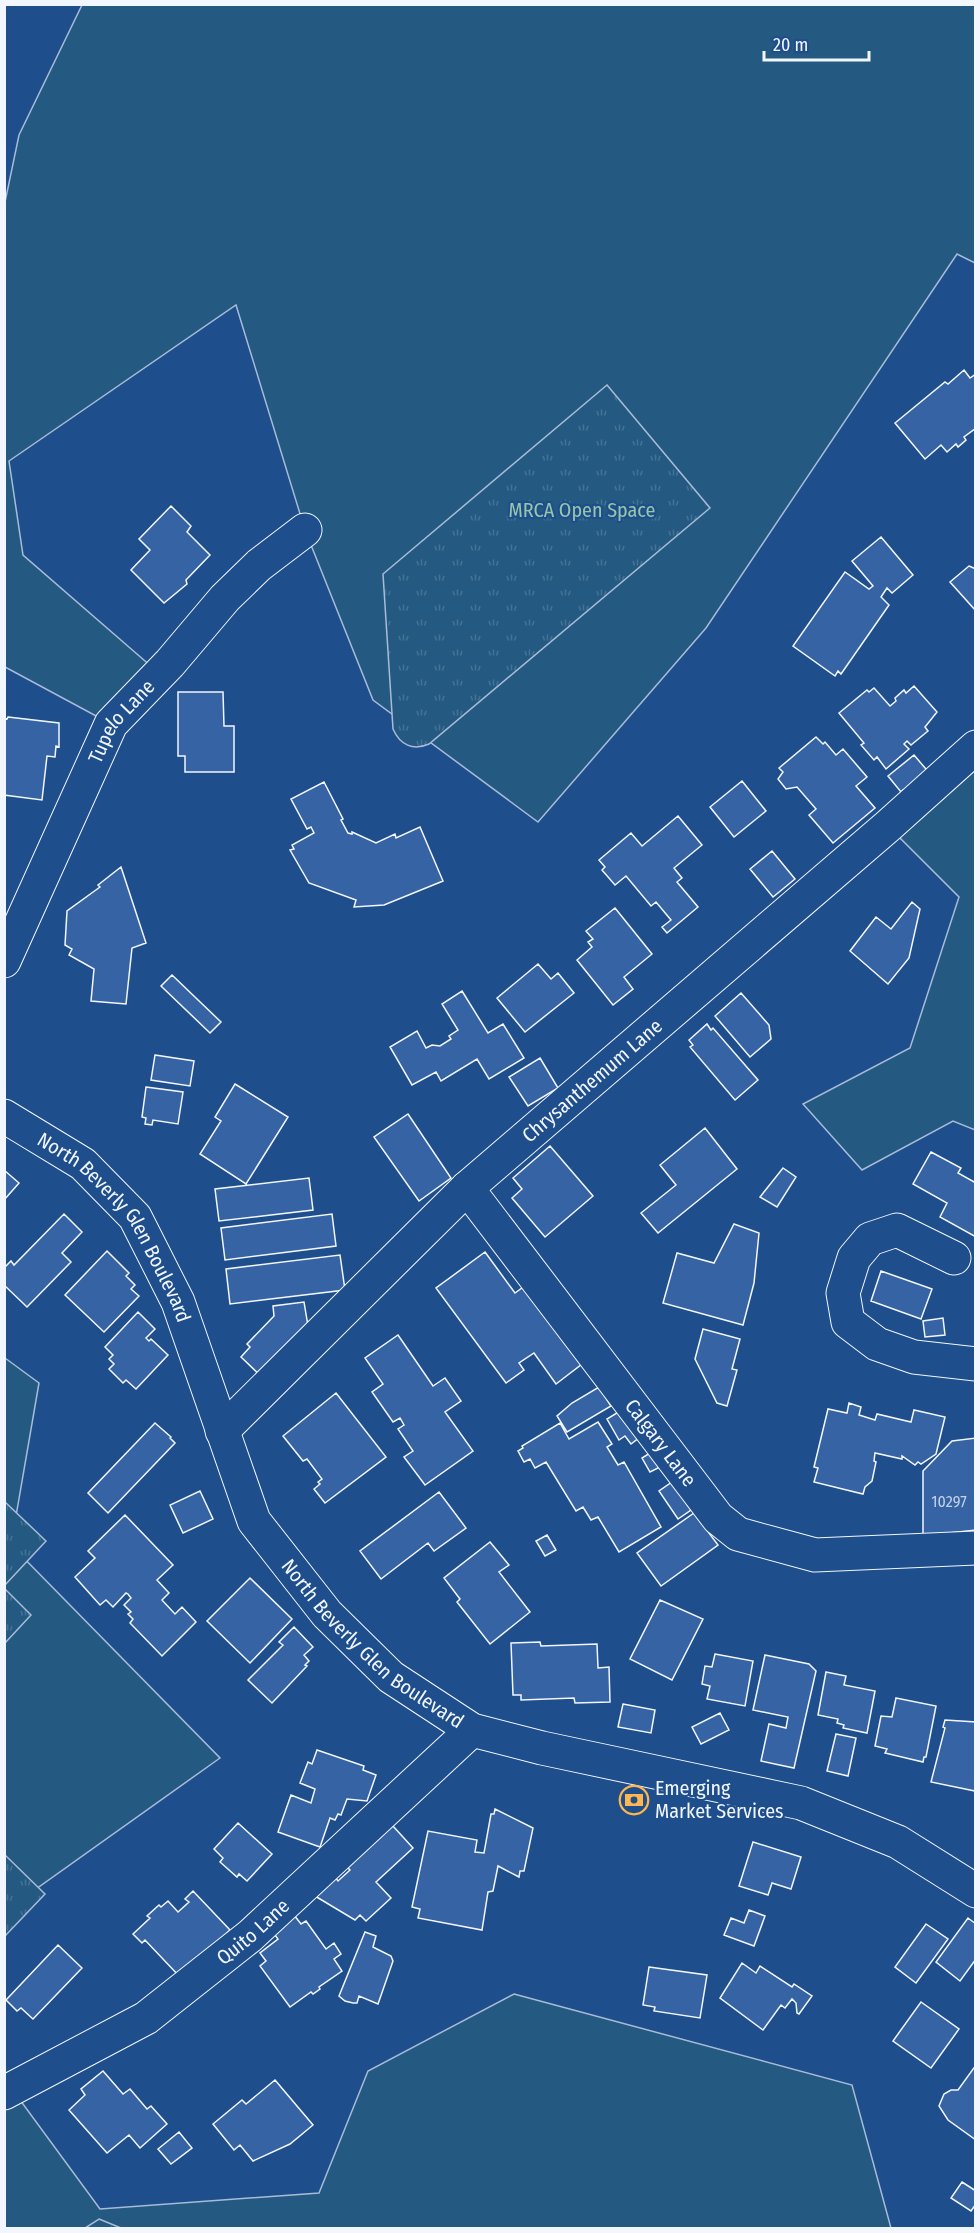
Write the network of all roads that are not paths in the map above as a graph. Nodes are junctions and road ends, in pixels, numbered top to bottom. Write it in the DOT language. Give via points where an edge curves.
graph roads {
  1 [pos="305,530"];
  2 [pos="975,747"];
  3 [pos="4,961"];
  4 [pos="4,1116"];
  5 [pos="467,1188"];
  6 [pos="954,1258"];
  7 [pos="975,1364"];
  8 [pos="222,1431"];
  9 [pos="975,1548"];
  10 [pos="472,1730"];
  11 [pos="975,1891"];
  12 [pos="4,2093"];
  1 -- 3 [label="street, Tupelo Lane" via="259,565 225,598 111,724"];
  2 -- 5 [label="street, Chrysanthemum Lane"];
  4 -- 8 [label="street, North Beverly Glen Boulevard" via="83,1164 135,1216 178,1302"];
  5 -- 8 [label="street, Chrysanthemum Lane"];
  5 -- 9 [label="street, Calgary Lane" via="718,1518 738,1534 815,1555"];
  6 -- 7 [label="street" via="897,1230 870,1239 854,1258 843,1293 848,1323 876,1344 914,1357"];
  8 -- 10 [label="street, North Beverly Glen Boulevard" via="255,1521 327,1614 391,1677"];
  10 -- 11 [label="street, North Beverly Glen Boulevard" via="801,1803 898,1842"];
  10 -- 12 [label="street, Quito Lane" via="250,1936 146,2018"];
}
